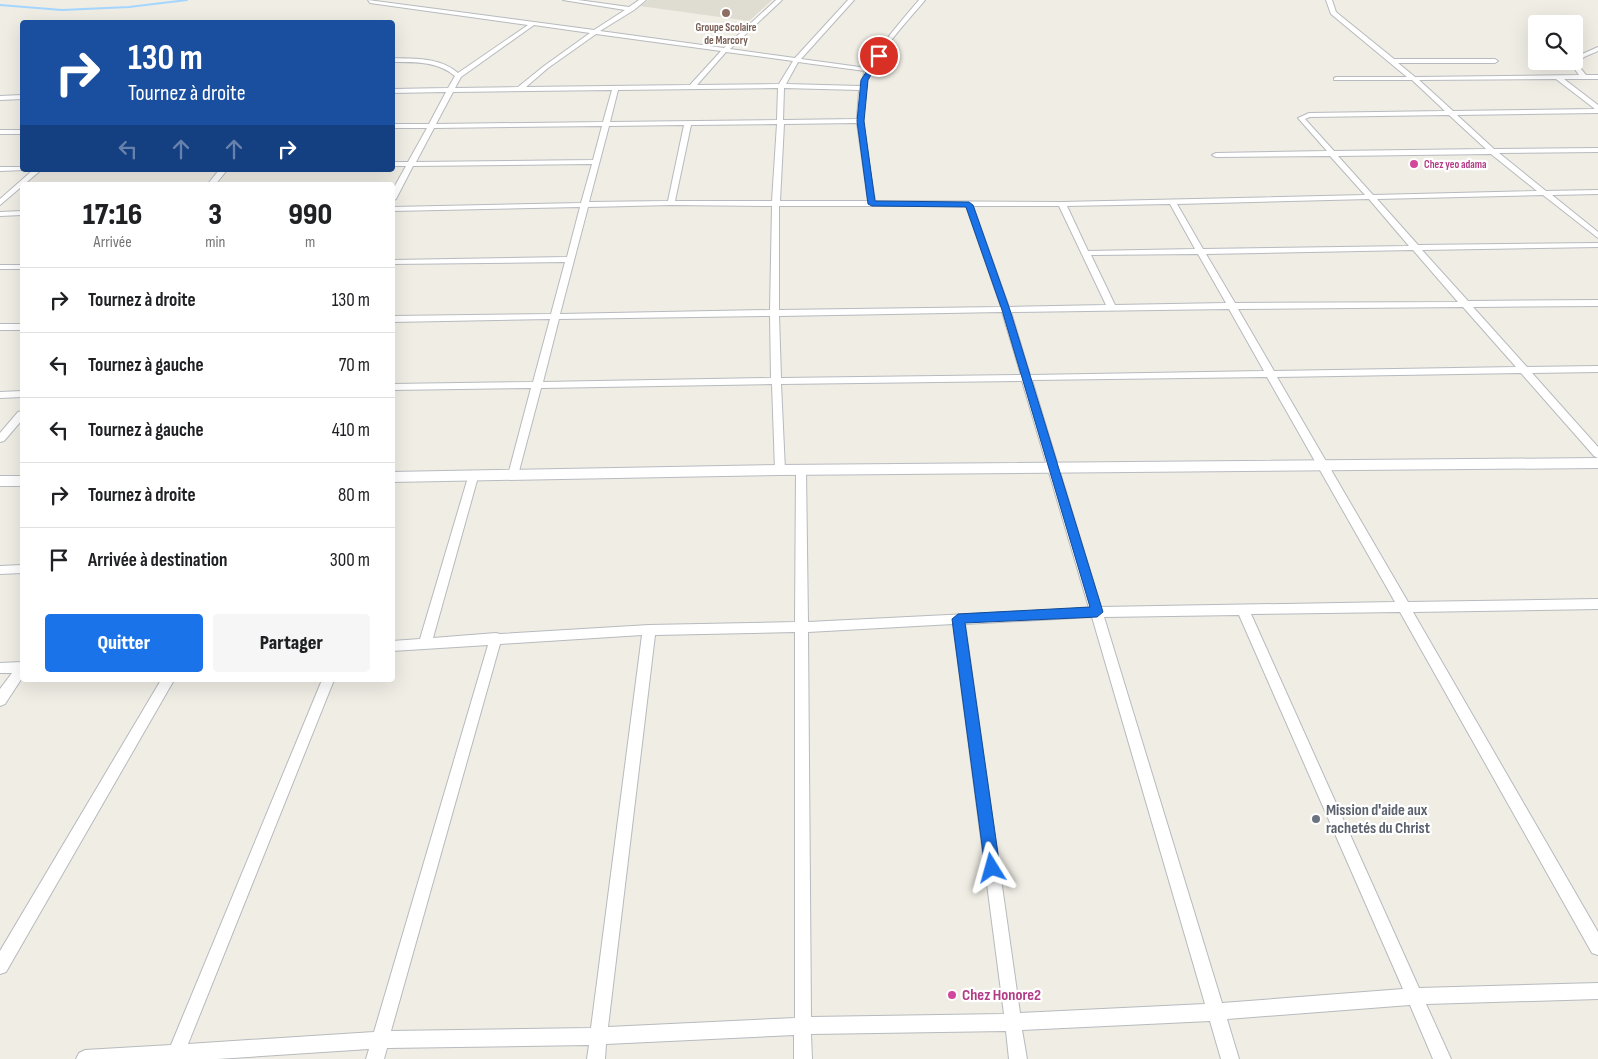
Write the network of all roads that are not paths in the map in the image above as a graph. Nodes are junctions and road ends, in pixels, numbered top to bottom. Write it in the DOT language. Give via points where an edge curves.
graph roads {
  1 [pos="566,0"];
  2 [pos="644,0"];
  3 [pos="779,0"];
  4 [pos="851,0"];
  5 [pos="922,0"];
  6 [pos="1329,0"];
  7 [pos="370,1"];
  8 [pos="632,8"];
  9 [pos="534,23"];
  10 [pos="596,31"];
  11 [pos="1598,49"];
  12 [pos="725,50"];
  13 [pos="395,60"];
  14 [pos="797,60"];
  15 [pos="1495,60"];
  16 [pos="1393,61"];
  17 [pos="870,70"];
  18 [pos="458,76"];
  19 [pos="1557,77"];
  20 [pos="1584,77"];
  21 [pos="1598,77"];
  22 [pos="1413,78"];
  23 [pos="1336,79"];
  24 [pos="781,86"];
  25 [pos="692,87"];
  26 [pos="863,88"];
  27 [pos="519,90"];
  28 [pos="614,90"];
  29 [pos="395,91"];
  30 [pos="451,91"];
  31 [pos="0,98"];
  32 [pos="20,98"];
  33 [pos="1598,110"];
  34 [pos="1452,113"];
  35 [pos="861,121"];
  36 [pos="605,122"];
  37 [pos="688,122"];
  38 [pos="781,122"];
  39 [pos="431,125"];
  40 [pos="395,126"];
  41 [pos="0,132"];
  42 [pos="20,132"];
  43 [pos="1492,150"];
  44 [pos="1598,150"];
  45 [pos="1332,154"];
  46 [pos="1216,155"];
  47 [pos="595,162"];
  48 [pos="395,164"];
  49 [pos="411,164"];
  50 [pos="0,169"];
  51 [pos="20,169"];
  52 [pos="36,172"];
  53 [pos="221,172"];
  54 [pos="24,182"];
  55 [pos="213,182"];
  56 [pos="20,186"];
  57 [pos="1598,192"];
  58 [pos="395,193"];
  59 [pos="1546,193"];
  60 [pos="1370,197"];
  61 [pos="0,203"];
  62 [pos="671,203"];
  63 [pos="774,203"];
  64 [pos="1172,203"];
  65 [pos="872,204"];
  66 [pos="1062,204"];
  67 [pos="969,205"];
  68 [pos="584,206"];
  69 [pos="395,209"];
  70 [pos="20,213"];
  71 [pos="0,214"];
  72 [pos="1598,236"];
  73 [pos="1598,245"];
  74 [pos="1416,249"];
  75 [pos="1200,252"];
  76 [pos="1086,253"];
  77 [pos="571,259"];
  78 [pos="395,262"];
  79 [pos="0,267"];
  80 [pos="20,267"];
  81 [pos="1598,303"];
  82 [pos="1230,306"];
  83 [pos="1465,306"];
  84 [pos="1112,309"];
  85 [pos="1006,310"];
  86 [pos="775,313"];
  87 [pos="557,316"];
  88 [pos="395,320"];
  89 [pos="0,327"];
  90 [pos="20,327"];
  91 [pos="1598,369"];
  92 [pos="1523,370"];
  93 [pos="1270,375"];
  94 [pos="1026,378"];
  95 [pos="776,381"];
  96 [pos="538,385"];
  97 [pos="395,388"];
  98 [pos="20,394"];
  99 [pos="0,395"];
  100 [pos="20,416"];
  101 [pos="0,439"];
  102 [pos="1598,454"];
  103 [pos="1598,463"];
  104 [pos="1322,466"];
  105 [pos="1053,468"];
  106 [pos="780,470"];
  107 [pos="801,471"];
  108 [pos="513,475"];
  109 [pos="395,477"];
  110 [pos="473,477"];
  111 [pos="0,481"];
  112 [pos="20,481"];
  113 [pos="20,569"];
  114 [pos="0,570"];
  115 [pos="1598,604"];
  116 [pos="1404,608"];
  117 [pos="1243,610"];
  118 [pos="1097,612"];
  119 [pos="958,619"];
  120 [pos="802,627"];
  121 [pos="649,630"];
  122 [pos="496,638"];
  123 [pos="425,643"];
  124 [pos="395,646"];
  125 [pos="0,668"];
  126 [pos="20,668"];
  127 [pos="20,671"];
  128 [pos="167,682"];
  129 [pos="327,682"];
  130 [pos="0,700"];
  131 [pos="1598,947"];
  132 [pos="0,966"];
  133 [pos="1598,991"];
  134 [pos="1416,996"];
  135 [pos="1216,1012"];
  136 [pos="1014,1022"];
  137 [pos="803,1026"];
  138 [pos="599,1036"];
  139 [pos="380,1040"];
  140 [pos="175,1056"];
  141 [pos="85,1059"];
  142 [pos="375,1059"];
  143 [pos="596,1059"];
  144 [pos="803,1059"];
  145 [pos="1018,1059"];
  146 [pos="1230,1059"];
  147 [pos="1442,1059"];
  1 -- 8 [label="street"];
  2 -- 8 [label="street"];
  3 -- 12 [label="street"];
  4 -- 14 [label="street"];
  5 -- 17 [label="street"];
  6 -- 16 [label="street" via="1333,13"];
  7 -- 9 [label="street"];
  8 -- 10 [label="street"];
  9 -- 10 [label="street"];
  9 -- 18 [label="street"];
  10 -- 12 [label="street"];
  10 -- 27 [label="street"];
  11 -- 20 [label="street" via="1582,56 1574,64"];
  12 -- 14 [label="street"];
  12 -- 25 [label="street"];
  13 -- 18 [label="street" via="434,62 451,68"];
  14 -- 17 [label="street"];
  14 -- 24 [label="street"];
  15 -- 16 [label="street"];
  16 -- 22 [label="street"];
  17 -- 26 [label="street"];
  18 -- 30 [label="street"];
  19 -- 20 [label="street"];
  19 -- 22 [label="street"];
  19 -- 33 [label="street"];
  20 -- 21 [label="street"];
  22 -- 23 [label="street"];
  22 -- 34 [label="street"];
  24 -- 25 [label="street"];
  24 -- 26 [label="street"];
  24 -- 38 [label="street"];
  25 -- 28 [label="street"];
  26 -- 35 [label="street"];
  27 -- 28 [label="street"];
  27 -- 30 [label="street"];
  28 -- 36 [label="street"];
  29 -- 30 [label="street"];
  30 -- 39 [label="street"];
  31 -- 32 [label="street"];
  33 -- 34 [label="street"];
  34 -- 43 [label="street"];
  34 -- 45 [label="street" via="1301,118"];
  35 -- 38 [label="street"];
  35 -- 65 [label="street"];
  36 -- 37 [label="street"];
  36 -- 39 [label="street"];
  36 -- 47 [label="street"];
  37 -- 38 [label="street"];
  37 -- 62 [label="street"];
  38 -- 63 [label="street"];
  39 -- 40 [label="street"];
  39 -- 49 [label="street"];
  41 -- 42 [label="street"];
  43 -- 44 [label="street"];
  43 -- 45 [label="street"];
  43 -- 59 [label="street"];
  45 -- 46 [label="street"];
  45 -- 60 [label="street"];
  47 -- 49 [label="street"];
  47 -- 68 [label="street"];
  48 -- 49 [label="street"];
  49 -- 58 [label="street"];
  50 -- 51 [label="street"];
  52 -- 54 [label="street"];
  53 -- 55 [label="street"];
  56 -- 61 [label="street"];
  57 -- 59 [label="street"];
  59 -- 60 [label="street"];
  59 -- 72 [label="street"];
  60 -- 64 [label="street"];
  60 -- 74 [label="street"];
  62 -- 63 [label="street"];
  62 -- 68 [label="street"];
  63 -- 65 [label="street"];
  63 -- 86 [label="street"];
  64 -- 66 [label="street"];
  64 -- 75 [label="street"];
  65 -- 67 [label="street"];
  66 -- 67 [label="street"];
  66 -- 76 [label="street"];
  67 -- 85 [label="street"];
  68 -- 69 [label="street"];
  68 -- 77 [label="street"];
  70 -- 71 [label="street"];
  73 -- 74 [label="street"];
  74 -- 75 [label="street"];
  74 -- 83 [label="street"];
  75 -- 76 [label="street"];
  75 -- 82 [label="street"];
  76 -- 84 [label="street"];
  77 -- 78 [label="street"];
  77 -- 87 [label="street"];
  79 -- 80 [label="street"];
  81 -- 83 [label="street"];
  82 -- 83 [label="street"];
  82 -- 84 [label="street"];
  82 -- 93 [label="street"];
  83 -- 92 [label="street"];
  84 -- 85 [label="street"];
  85 -- 86 [label="street"];
  85 -- 94 [label="street"];
  86 -- 87 [label="street"];
  86 -- 95 [label="street"];
  87 -- 88 [label="street"];
  87 -- 96 [label="street"];
  89 -- 90 [label="street"];
  91 -- 92 [label="street"];
  92 -- 93 [label="street"];
  92 -- 102 [label="street"];
  93 -- 94 [label="street"];
  93 -- 104 [label="street"];
  94 -- 95 [label="street"];
  94 -- 105 [label="street"];
  95 -- 96 [label="street"];
  95 -- 106 [label="street"];
  96 -- 97 [label="street"];
  96 -- 108 [label="street"];
  98 -- 99 [label="street"];
  100 -- 101 [label="street"];
  103 -- 104 [label="street"];
  104 -- 105 [label="street"];
  104 -- 116 [label="street"];
  105 -- 107 [label="street"];
  105 -- 118 [label="street"];
  106 -- 107 [label="street"];
  106 -- 108 [label="street"];
  107 -- 120 [label="street"];
  108 -- 110 [label="street"];
  109 -- 110 [label="street"];
  110 -- 123 [label="street"];
  111 -- 112 [label="street"];
  113 -- 114 [label="street"];
  115 -- 116 [label="street"];
  116 -- 117 [label="street"];
  116 -- 131 [label="street"];
  117 -- 118 [label="street"];
  117 -- 134 [label="street"];
  118 -- 119 [label="street"];
  118 -- 135 [label="street"];
  119 -- 120 [label="street"];
  119 -- 136 [label="street"];
  120 -- 121 [label="street"];
  120 -- 137 [label="street"];
  121 -- 122 [label="street"];
  121 -- 138 [label="street"];
  122 -- 123 [label="street"];
  122 -- 139 [label="street"];
  123 -- 124 [label="street"];
  125 -- 126 [label="street"];
  127 -- 130 [label="street"];
  128 -- 132 [label="street"];
  129 -- 140 [label="street"];
  133 -- 134 [label="street"];
  134 -- 135 [label="street"];
  134 -- 147 [label="street"];
  135 -- 136 [label="street"];
  135 -- 146 [label="street"];
  136 -- 137 [label="street"];
  136 -- 145 [label="street"];
  137 -- 138 [label="street"];
  137 -- 144 [label="street"];
  138 -- 139 [label="street"];
  138 -- 143 [label="street"];
  139 -- 140 [label="street"];
  139 -- 142 [label="street"];
  140 -- 141 [label="street"];
}
